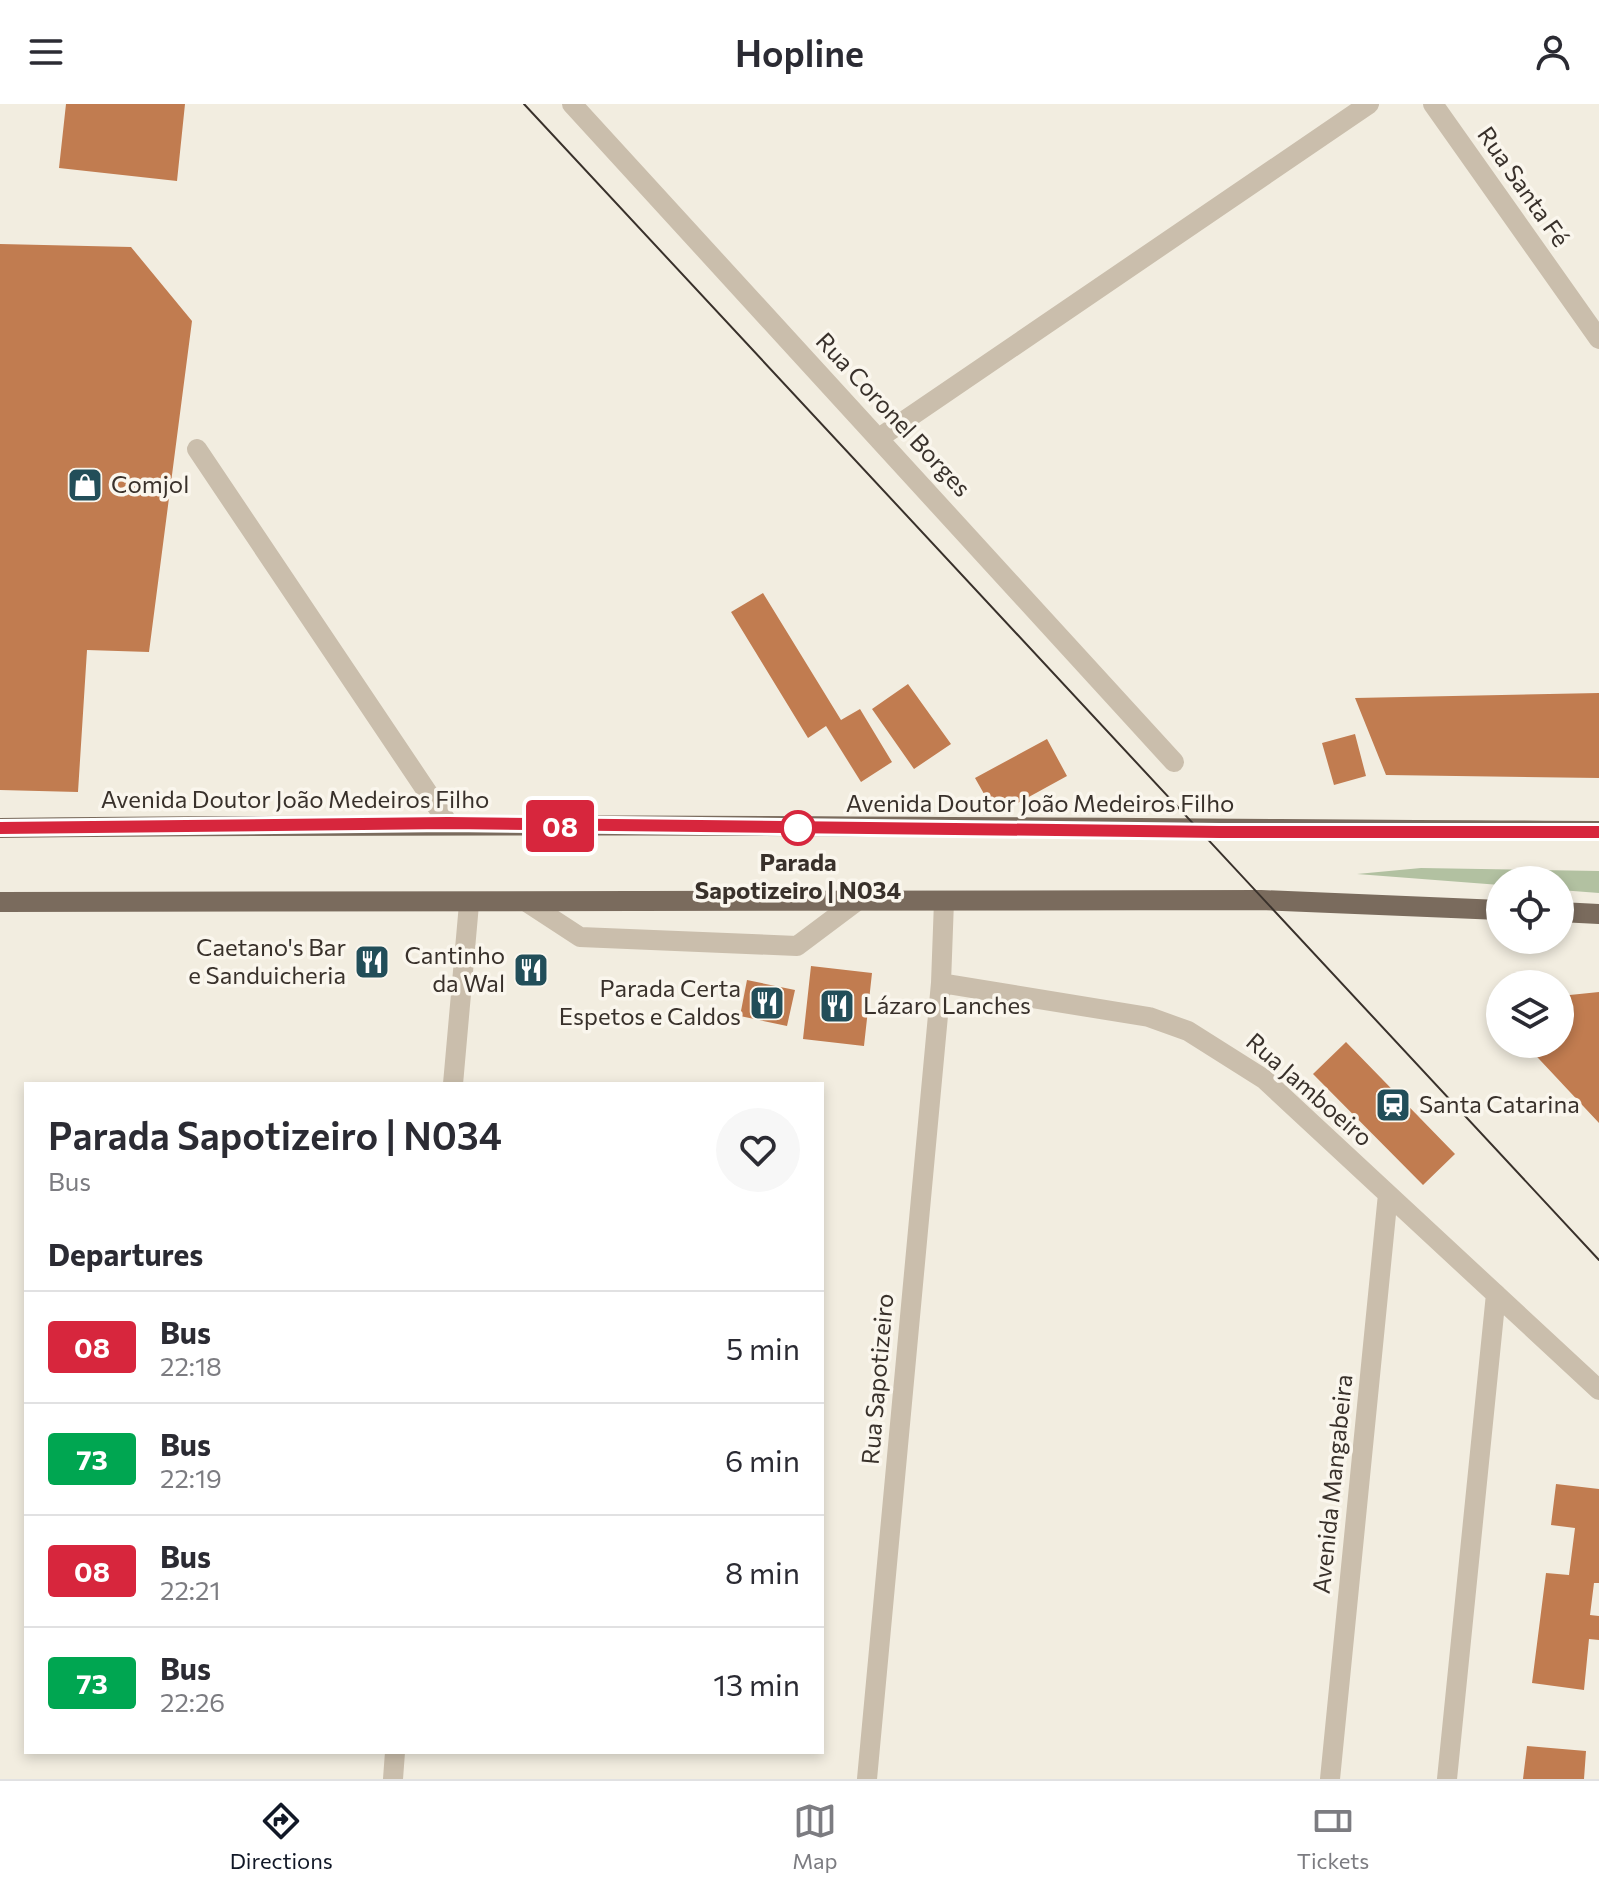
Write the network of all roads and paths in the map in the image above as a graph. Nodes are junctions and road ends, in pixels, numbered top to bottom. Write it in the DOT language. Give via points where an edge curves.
graph roads {
  1 [pos="572,104"];
  2 [pos="1369,104"];
  3 [pos="1433,104"];
  4 [pos="1599,339"];
  5 [pos="879,438"];
  6 [pos="197,449"];
  7 [pos="1174,762"];
  8 [pos="448,823"];
  9 [pos="0,828"];
  10 [pos="1599,831"];
  11 [pos="857,901"];
  12 [pos="944,901"];
  13 [pos="0,902"];
  14 [pos="528,903"];
  15 [pos="469,904"];
  16 [pos="1486,909"];
  17 [pos="1574,913"];
  18 [pos="1599,914"];
  19 [pos="941,983"];
  20 [pos="453,1082"];
  21 [pos="1388,1194"];
  22 [pos="1496,1294"];
  23 [pos="1599,1390"];
  24 [pos="395,1754"];
  25 [pos="393,1779"];
  26 [pos="867,1779"];
  27 [pos="1330,1779"];
  28 [pos="1447,1779"];
  1 -- 5 [label="street, Rua Coronel Borges"];
  2 -- 5 [label="street"];
  3 -- 4 [label="street, Rua Santa Fé"];
  5 -- 7 [label="street, Rua Coronel Borges"];
  6 -- 8 [label="street"];
  8 -- 9 [label="main road, Avenida Doutor João Medeiros Filho"];
  8 -- 10 [label="main road, Avenida Doutor João Medeiros Filho"];
  11 -- 12 [label="main road"];
  11 -- 14 [label="main road"];
  11 -- 14 [label="street" via="797,946 580,937"];
  12 -- 16 [label="main road" via="1261,900"];
  12 -- 19 [label="street"];
  13 -- 15 [label="main road"];
  14 -- 15 [label="main road"];
  15 -- 20 [label="street"];
  17 -- 18 [label="main road"];
  19 -- 21 [label="street, Rua Jamboeiro" via="1149,1017 1188,1031 1264,1079"];
  19 -- 26 [label="street, Rua Sapotizeiro"];
  21 -- 22 [label="street, Rua Jamboeiro"];
  21 -- 27 [label="street, Avenida Mangabeira"];
  22 -- 23 [label="street, Rua Jamboeiro"];
  22 -- 28 [label="street"];
  24 -- 25 [label="street"];
}
